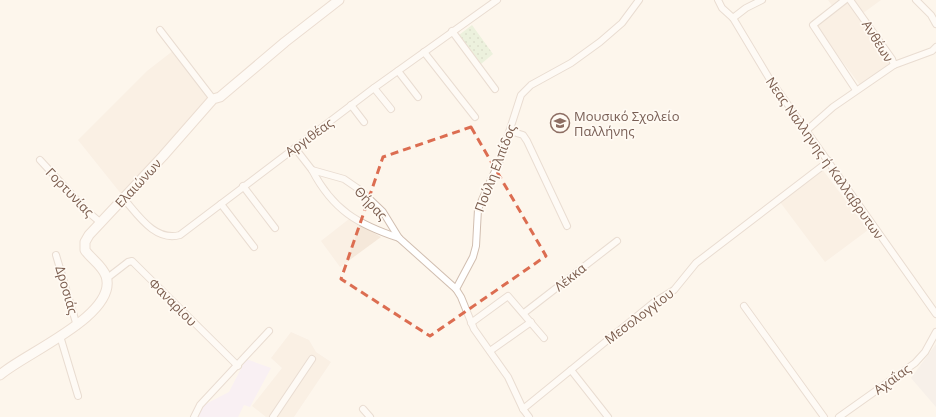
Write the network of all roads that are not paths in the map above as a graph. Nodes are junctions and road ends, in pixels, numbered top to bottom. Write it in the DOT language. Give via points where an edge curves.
graph roads {
  1 [pos="339,0"];
  2 [pos="497,0"];
  3 [pos="639,0"];
  4 [pos="718,0"];
  5 [pos="762,0"];
  6 [pos="845,0"];
  7 [pos="850,0"];
  8 [pos="916,0"];
  9 [pos="733,18"];
  10 [pos="936,24"];
  11 [pos="160,30"];
  12 [pos="452,31"];
  13 [pos="936,47"];
  14 [pos="424,52"];
  15 [pos="894,65"];
  16 [pos="398,71"];
  17 [pos="374,88"];
  18 [pos="495,89"];
  19 [pos="856,90"];
  20 [pos="418,97"];
  21 [pos="213,99"];
  22 [pos="351,105"];
  23 [pos="391,109"];
  24 [pos="475,117"];
  25 [pos="364,122"];
  26 [pos="806,130"];
  27 [pos="510,131"];
  28 [pos="295,148"];
  29 [pos="40,160"];
  30 [pos="829,161"];
  31 [pos="312,170"];
  32 [pos="243,186"];
  33 [pos="124,200"];
  34 [pos="221,204"];
  35 [pos="101,223"];
  36 [pos="567,226"];
  37 [pos="275,228"];
  38 [pos="399,238"];
  39 [pos="617,242"];
  40 [pos="254,247"];
  41 [pos="56,255"];
  42 [pos="106,279"];
  43 [pos="456,289"];
  44 [pos="744,306"];
  45 [pos="524,313"];
  46 [pos="936,314"];
  47 [pos="531,322"];
  48 [pos="470,323"];
  49 [pos="77,326"];
  50 [pos="269,331"];
  51 [pos="936,332"];
  52 [pos="60,336"];
  53 [pos="544,338"];
  54 [pos="490,351"];
  55 [pos="312,359"];
  56 [pos="238,366"];
  57 [pos="571,370"];
  58 [pos="0,374"];
  59 [pos="78,396"];
  60 [pos="363,409"];
  61 [pos="523,409"];
  62 [pos="194,417"];
  63 [pos="273,417"];
  64 [pos="370,417"];
  65 [pos="529,417"];
  66 [pos="608,417"];
  67 [pos="824,417"];
  68 [pos="839,417"];
  1 -- 21 [label="main road, Ελαιώνων" via="220,97"];
  2 -- 12 [label="street, Αργιθέας"];
  3 -- 27 [label="street, Πούλη Ελπίδος" via="615,29 587,53 525,90 521,95"];
  4 -- 9 [label="street, Νεας Nαλληνης ή Καλλαβρυτων" via="722,8"];
  5 -- 9 [label="street"];
  6 -- 19 [label="street" via="813,25"];
  7 -- 15 [label="street, Ανθέων"];
  8 -- 10 [label="street"];
  9 -- 26 [label="street, Νεας Nαλληνης ή Καλλαβρυτων" via="769,78"];
  11 -- 21 [label="street"];
  12 -- 14 [label="street, Αργιθέας"];
  12 -- 18 [label="street"];
  13 -- 15 [label="street"];
  14 -- 16 [label="street, Αργιθέας"];
  14 -- 24 [label="street"];
  15 -- 19 [label="street, Ανθέων"];
  16 -- 17 [label="street, Αργιθέας"];
  16 -- 20 [label="street"];
  17 -- 22 [label="street, Αργιθέας"];
  17 -- 23 [label="street"];
  19 -- 26 [label="street, Ανθέων"];
  21 -- 33 [label="main road, Ελαιώνων"];
  22 -- 25 [label="street"];
  22 -- 28 [label="street, Αργιθέας"];
  26 -- 30 [label="street, Νεας Nαλληνης ή Καλλαβρυτων"];
  27 -- 36 [label="street" via="523,136 527,141"];
  27 -- 43 [label="street, Πούλη Ελπίδος" via="478,209 473,257"];
  28 -- 31 [label="street, Θήρας"];
  28 -- 32 [label="street, Αργιθέας"];
  29 -- 35 [label="street, Γορτυνίας"];
  30 -- 46 [label="street, Νεας Nαλληνης ή Καλλαβρυτων"];
  30 -- 57 [label="street, Μεσολογγίου" via="696,263 674,290 653,303"];
  31 -- 38 [label="street, Θήρας" via="330,200 350,216"];
  31 -- 38 [label="street, Θήρας" via="344,179 360,190 383,212"];
  32 -- 34 [label="street, Αργιθέας"];
  32 -- 37 [label="street"];
  33 -- 34 [label="street, Αργιθέας" via="151,228 175,236 182,234"];
  33 -- 35 [label="main road, Ελαιώνων"];
  34 -- 40 [label="street"];
  35 -- 42 [label="main road, Ελαιώνων" via="87,238 84,247 100,266"];
  38 -- 43 [label="street, Θήρας"];
  39 -- 45 [label="street, Λέκκα"];
  41 -- 49 [label="street, Δροσιάς"];
  42 -- 49 [label="main road" via="106,289 100,303"];
  42 -- 56 [label="street, Φαναρίου" via="132,261"];
  43 -- 48 [label="street"];
  44 -- 67 [label="street"];
  45 -- 47 [label="street"];
  45 -- 48 [label="street" via="511,297 506,296"];
  47 -- 53 [label="street"];
  47 -- 54 [label="street"];
  48 -- 54 [label="street"];
  49 -- 52 [label="main road"];
  50 -- 56 [label="street"];
  51 -- 68 [label="street, Αχαΐας" via="925,352 915,362"];
  52 -- 58 [label="main road"];
  52 -- 59 [label="street"];
  54 -- 61 [label="street" via="508,377"];
  55 -- 63 [label="street"];
  56 -- 62 [label="street" via="200,405"];
  57 -- 61 [label="street, Μεσολογγίου"];
  57 -- 66 [label="street"];
  60 -- 64 [label="street"];
  61 -- 65 [label="street"];
}
